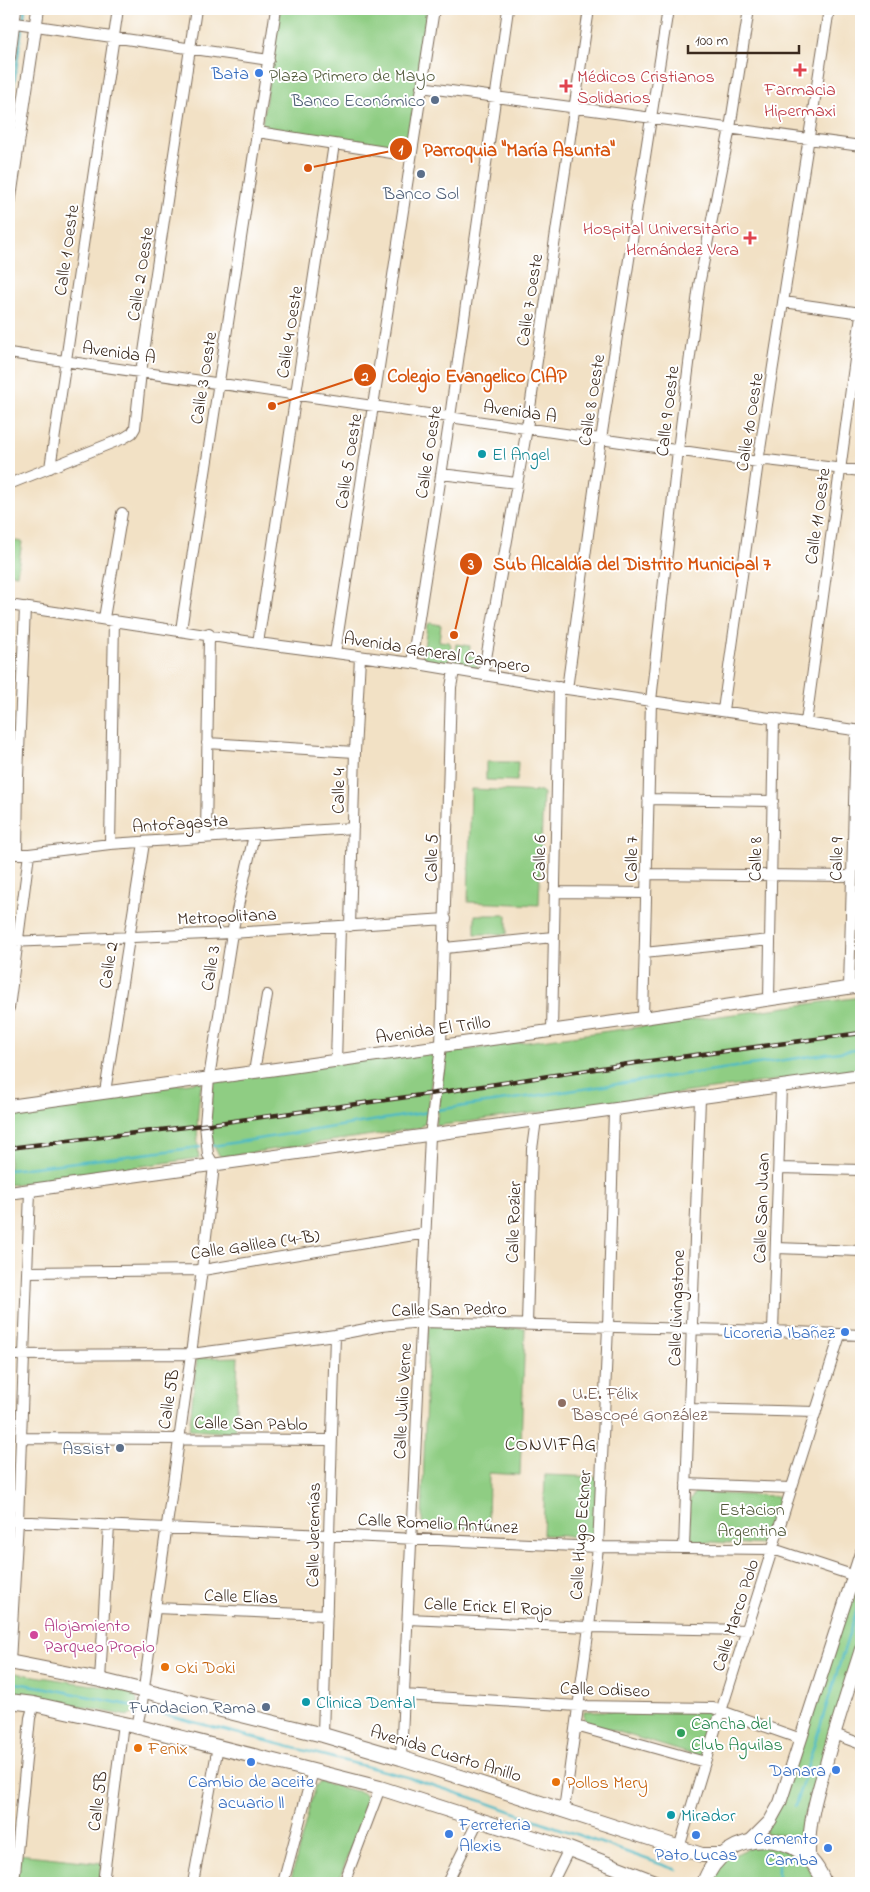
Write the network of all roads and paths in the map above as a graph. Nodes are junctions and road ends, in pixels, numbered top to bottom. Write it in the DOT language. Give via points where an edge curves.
graph roads {
  1 [pos="15,9"];
  2 [pos="38,9"];
  3 [pos="118,9"];
  4 [pos="196,9"];
  5 [pos="276,9"];
  6 [pos="434,9"];
  7 [pos="508,9"];
  8 [pos="589,9"];
  9 [pos="668,9"];
  10 [pos="750,9"];
  11 [pos="829,9"];
  12 [pos="14,23"];
  13 [pos="34,26"];
  14 [pos="114,37"];
  15 [pos="190,47"];
  16 [pos="9,57"];
  17 [pos="268,60"];
  18 [pos="421,87"];
  19 [pos="495,97"];
  20 [pos="575,108"];
  21 [pos="652,118"];
  22 [pos="730,128"];
  23 [pos="258,132"];
  24 [pos="810,139"];
  25 [pos="334,144"];
  26 [pos="861,146"];
  27 [pos="411,156"];
  28 [pos="9,204"];
  29 [pos="784,302"];
  30 [pos="861,314"];
  31 [pos="9,353"];
  32 [pos="66,361"];
  33 [pos="141,372"];
  34 [pos="219,383"];
  35 [pos="296,395"];
  36 [pos="373,406"];
  37 [pos="450,417"];
  38 [pos="527,428"];
  39 [pos="601,439"];
  40 [pos="678,450"];
  41 [pos="758,462"];
  42 [pos="50,468"];
  43 [pos="840,468"];
  44 [pos="861,471"];
  45 [pos="442,474"];
  46 [pos="9,484"];
  47 [pos="517,484"];
  48 [pos="122,513"];
  49 [pos="9,605"];
  50 [pos="25,607"];
  51 [pos="109,619"];
  52 [pos="181,630"];
  53 [pos="209,634"];
  54 [pos="258,643"];
  55 [pos="335,653"];
  56 [pos="360,657"];
  57 [pos="412,663"];
  58 [pos="454,671"];
  59 [pos="482,674"];
  60 [pos="564,688"];
  61 [pos="651,701"];
  62 [pos="723,710"];
  63 [pos="774,718"];
  64 [pos="806,722"];
  65 [pos="859,731"];
  66 [pos="207,742"];
  67 [pos="355,752"];
  68 [pos="13,776"];
  69 [pos="648,798"];
  70 [pos="773,801"];
  71 [pos="354,828"];
  72 [pos="857,829"];
  73 [pos="254,835"];
  74 [pos="206,837"];
  75 [pos="144,842"];
  76 [pos="110,844"];
  77 [pos="13,854"];
  78 [pos="30,854"];
  79 [pos="646,874"];
  80 [pos="771,876"];
  81 [pos="852,876"];
  82 [pos="554,892"];
  83 [pos="646,894"];
  84 [pos="856,911"];
  85 [pos="446,919"];
  86 [pos="345,926"];
  87 [pos="232,933"];
  88 [pos="129,936"];
  89 [pos="553,937"];
  90 [pos="770,940"];
  91 [pos="13,942"];
  92 [pos="445,948"];
  93 [pos="644,953"];
  94 [pos="855,987"];
  95 [pos="267,995"];
  96 [pos="769,999"];
  97 [pos="9,1008"];
  98 [pos="643,1018"];
  99 [pos="552,1031"];
  100 [pos="441,1046"];
  101 [pos="336,1061"];
  102 [pos="254,1072"];
  103 [pos="861,1075"];
  104 [pos="209,1078"];
  105 [pos="781,1086"];
  106 [pos="105,1092"];
  107 [pos="700,1098"];
  108 [pos="9,1106"];
  109 [pos="614,1110"];
  110 [pos="536,1120"];
  111 [pos="430,1134"];
  112 [pos="214,1165"];
  113 [pos="778,1168"];
  114 [pos="861,1170"];
  115 [pos="30,1191"];
  116 [pos="9,1194"];
  117 [pos="426,1233"];
  118 [pos="776,1248"];
  119 [pos="861,1251"];
  120 [pos="203,1270"];
  121 [pos="28,1272"];
  122 [pos="422,1322"];
  123 [pos="527,1324"];
  124 [pos="608,1327"];
  125 [pos="692,1330"];
  126 [pos="773,1331"];
  127 [pos="840,1334"];
  128 [pos="335,1335"];
  129 [pos="861,1335"];
  130 [pos="191,1354"];
  131 [pos="9,1355"];
  132 [pos="24,1355"];
  133 [pos="689,1409"];
  134 [pos="816,1412"];
  135 [pos="21,1438"];
  136 [pos="178,1439"];
  137 [pos="331,1440"];
  138 [pos="686,1484"];
  139 [pos="791,1488"];
  140 [pos="13,1521"];
  141 [pos="108,1525"];
  142 [pos="166,1527"];
  143 [pos="330,1534"];
  144 [pos="411,1538"];
  145 [pos="598,1547"];
  146 [pos="684,1548"];
  147 [pos="773,1549"];
  148 [pos="861,1553"];
  149 [pos="858,1577"];
  150 [pos="155,1608"];
  151 [pos="327,1615"];
  152 [pos="408,1619"];
  153 [pos="589,1627"];
  154 [pos="748,1630"];
  155 [pos="861,1649"];
  156 [pos="9,1662"];
  157 [pos="100,1680"];
  158 [pos="404,1695"];
  159 [pos="9,1701"];
  160 [pos="34,1704"];
  161 [pos="578,1706"];
  162 [pos="141,1708"];
  163 [pos="721,1712"];
  164 [pos="123,1723"];
  165 [pos="576,1726"];
  166 [pos="834,1734"];
  167 [pos="323,1735"];
  168 [pos="801,1740"];
  169 [pos="861,1744"];
  170 [pos="218,1746"];
  171 [pos="401,1758"];
  172 [pos="705,1762"];
  173 [pos="313,1771"];
  174 [pos="380,1788"];
  175 [pos="564,1810"];
  176 [pos="479,1819"];
  177 [pos="750,1841"];
  178 [pos="679,1848"];
  179 [pos="569,1849"];
  180 [pos="723,1855"];
  181 [pos="809,1858"];
  182 [pos="14,1883"];
  183 [pos="103,1883"];
  184 [pos="193,1883"];
  185 [pos="283,1883"];
  186 [pos="344,1883"];
  187 [pos="447,1883"];
  188 [pos="552,1883"];
  189 [pos="656,1883"];
  190 [pos="704,1883"];
  191 [pos="824,1883"];
  1 -- 12 [label="main road"];
  2 -- 13 [label="main road"];
  3 -- 14 [label="street, Calle 1 Oeste"];
  4 -- 15 [label="street, Calle 2 Oeste"];
  5 -- 17 [label="street"];
  6 -- 18 [label="street"];
  7 -- 19 [label="street, Calle 6 Oeste"];
  8 -- 20 [label="street, Calle 7 Oeste"];
  9 -- 21 [label="street, Calle 8 Oeste"];
  10 -- 22 [label="street, Calle 9 Oeste"];
  11 -- 24 [label="street, Calle 10 Oeste"];
  12 -- 13 [label="street"];
  12 -- 16 [label="main road"];
  13 -- 14 [label="street"];
  13 -- 28 [label="main road"];
  14 -- 15 [label="street"];
  14 -- 32 [label="street, Calle 1 Oeste"];
  15 -- 17 [label="street"];
  15 -- 33 [label="street, Calle 2 Oeste"];
  17 -- 23 [label="street"];
  18 -- 19 [label="street"];
  18 -- 27 [label="street"];
  19 -- 20 [label="street"];
  19 -- 37 [label="street, Calle 6 Oeste"];
  20 -- 21 [label="street"];
  20 -- 38 [label="street, Calle 7 Oeste"];
  21 -- 22 [label="street"];
  21 -- 39 [label="street, Calle 8 Oeste"];
  22 -- 24 [label="street"];
  22 -- 40 [label="street, Calle 9 Oeste" via="700,285"];
  23 -- 25 [label="street"];
  23 -- 34 [label="street, Calle 3 Oeste"];
  24 -- 26 [label="street"];
  24 -- 29 [label="street, Calle 10 Oeste"];
  25 -- 27 [label="street"];
  25 -- 35 [label="street, Calle 4 Oeste"];
  27 -- 36 [label="street, Calle 5 Oeste"];
  29 -- 30 [label="street"];
  29 -- 41 [label="street, Calle 10 Oeste"];
  30 -- 43 [label="street, Calle 11 Oeste"];
  31 -- 32 [label="street, Avenida A"];
  32 -- 33 [label="street, Avenida A"];
  32 -- 42 [label="street, Calle 1 Oeste"];
  33 -- 34 [label="street, Avenida A"];
  33 -- 42 [label="street, Calle 2 Oeste" via="132,433"];
  34 -- 35 [label="street, Avenida A"];
  34 -- 52 [label="street, Calle 3 Oeste"];
  35 -- 36 [label="street, Avenida A"];
  35 -- 54 [label="street, Calle 4 Oeste"];
  36 -- 37 [label="street, Avenida A"];
  36 -- 55 [label="street, Calle 5 Oeste"];
  37 -- 38 [label="street, Avenida A"];
  37 -- 45 [label="street, Calle 6 Oeste"];
  38 -- 39 [label="street, Avenida A"];
  38 -- 47 [label="street, Calle 7 Oeste"];
  39 -- 40 [label="street, Avenida A"];
  39 -- 60 [label="street, Calle 8 Oeste"];
  40 -- 41 [label="street, Avenida A"];
  40 -- 61 [label="street, Calle 9 Oeste"];
  41 -- 43 [label="street, Avenida A" via="768,460"];
  41 -- 62 [label="street, Calle 10 Oeste"];
  42 -- 46 [label="street, Calle 2 Oeste"];
  43 -- 44 [label="street, Avenida A"];
  43 -- 64 [label="street, Calle 11 Oeste"];
  45 -- 47 [label="street"];
  45 -- 57 [label="street, Calle 6 Oeste"];
  47 -- 59 [label="street, Calle 7 Oeste"];
  48 -- 51 [label="street"];
  49 -- 50 [label="street, Avenida General Campero"];
  50 -- 51 [label="street, Avenida General Campero"];
  50 -- 68 [label="street"];
  51 -- 52 [label="street, Avenida General Campero"];
  51 -- 76 [label="street" via="112,642"];
  52 -- 53 [label="street, Avenida General Campero"];
  53 -- 54 [label="street, Avenida General Campero"];
  53 -- 66 [label="street"];
  54 -- 55 [label="street, Avenida General Campero"];
  55 -- 56 [label="street, Avenida General Campero"];
  56 -- 57 [label="street, Avenida General Campero"];
  56 -- 67 [label="street, Calle 4"];
  57 -- 58 [label="street, Avenida General Campero"];
  58 -- 59 [label="street, Avenida General Campero"];
  58 -- 85 [label="street, Calle 5" via="451,686"];
  59 -- 60 [label="street, Avenida General Campero"];
  60 -- 61 [label="street, Avenida General Campero"];
  60 -- 82 [label="street, Calle 6"];
  61 -- 62 [label="street, Avenida General Campero"];
  61 -- 69 [label="street, Calle 7"];
  62 -- 63 [label="street, Avenida General Campero"];
  63 -- 64 [label="street, Avenida General Campero"];
  63 -- 70 [label="street, Calle 8"];
  64 -- 65 [label="street, Avenida General Campero"];
  65 -- 72 [label="street, Calle 9"];
  66 -- 67 [label="street"];
  66 -- 74 [label="street"];
  67 -- 71 [label="street, Calle 4"];
  68 -- 77 [label="street"];
  69 -- 70 [label="street"];
  69 -- 79 [label="street, Calle 7"];
  70 -- 80 [label="street, Calle 8"];
  71 -- 73 [label="street, Antofagasta"];
  71 -- 86 [label="street, Calle 4"];
  72 -- 81 [label="street, Calle 9"];
  73 -- 74 [label="street, Antofagasta"];
  73 -- 87 [label="street, Calle 3"];
  74 -- 75 [label="street, Antofagasta"];
  75 -- 76 [label="street, Antofagasta"];
  75 -- 88 [label="street, Calle 2"];
  76 -- 78 [label="street, Antofagasta"];
  77 -- 78 [label="street, Antofagasta"];
  78 -- 91 [label="street"];
  79 -- 80 [label="street"];
  79 -- 83 [label="street, Calle 7"];
  80 -- 81 [label="street"];
  80 -- 90 [label="street, Calle 8"];
  81 -- 84 [label="street, Calle 9"];
  82 -- 83 [label="street"];
  82 -- 89 [label="street, Calle 6"];
  83 -- 93 [label="street, Calle 7"];
  84 -- 94 [label="street, Calle 9"];
  85 -- 86 [label="street, Metropolitana"];
  85 -- 92 [label="street, Calle 5"];
  86 -- 87 [label="street, Metropolitana"];
  86 -- 101 [label="street, Calle 4"];
  87 -- 88 [label="street, Metropolitana"];
  87 -- 104 [label="street, Calle 3"];
  88 -- 91 [label="street, Metropolitana"];
  88 -- 106 [label="street, Calle 2"];
  89 -- 92 [label="street"];
  89 -- 99 [label="street, Calle 6"];
  90 -- 93 [label="street"];
  90 -- 96 [label="street, Calle 8"];
  91 -- 97 [label="street"];
  92 -- 100 [label="street, Calle 5"];
  93 -- 98 [label="street, Calle 7"];
  94 -- 96 [label="main road, Avenida El Trillo"];
  95 -- 102 [label="street"];
  96 -- 98 [label="main road, Avenida El Trillo"];
  98 -- 99 [label="main road, Avenida El Trillo"];
  99 -- 100 [label="main road, Avenida El Trillo"];
  100 -- 101 [label="main road, Avenida El Trillo"];
  100 -- 111 [label="street, Calle Julio Verne"];
  101 -- 102 [label="main road, Avenida El Trillo"];
  102 -- 104 [label="main road, Avenida El Trillo"];
  103 -- 105 [label="main road"];
  104 -- 106 [label="main road, Avenida El Trillo"];
  104 -- 112 [label="street, Calle 5B" via="205,1124 208,1155"];
  105 -- 107 [label="main road"];
  105 -- 113 [label="street, Calle San Juan"];
  106 -- 108 [label="main road, Avenida El Trillo"];
  107 -- 109 [label="main road"];
  107 -- 125 [label="street, Calle Livingstone"];
  109 -- 110 [label="main road"];
  109 -- 124 [label="street, Calle Hugo Eckner"];
  110 -- 111 [label="main road"];
  110 -- 123 [label="street, Calle Rozier" via="532,1150"];
  111 -- 112 [label="main road"];
  111 -- 117 [label="street, Calle Julio Verne"];
  112 -- 115 [label="main road"];
  112 -- 120 [label="street, Calle 5B"];
  113 -- 114 [label="street"];
  113 -- 118 [label="street, Calle San Juan"];
  115 -- 116 [label="main road"];
  115 -- 121 [label="street"];
  117 -- 120 [label="street, Calle Galilea (4-B)"];
  117 -- 122 [label="street, Calle Julio Verne"];
  118 -- 119 [label="street"];
  118 -- 126 [label="street, Calle San Juan"];
  120 -- 121 [label="street, Calle Galilea (4-B)"];
  120 -- 130 [label="street, Calle 5B"];
  121 -- 132 [label="street"];
  122 -- 123 [label="street, Calle San Pedro"];
  122 -- 128 [label="street, Calle San Pedro"];
  122 -- 144 [label="street, Calle Julio Verne"];
  123 -- 124 [label="street, Calle San Pedro"];
  124 -- 125 [label="street, Calle San Pedro"];
  124 -- 145 [label="street, Calle Hugo Eckner"];
  125 -- 126 [label="street, Calle San Pedro"];
  125 -- 133 [label="street, Calle Livingstone"];
  126 -- 127 [label="street, Calle San Pedro"];
  127 -- 129 [label="street, Calle San Pedro"];
  127 -- 134 [label="street, Calle Marco Polo"];
  128 -- 130 [label="street, Calle San Pedro"];
  128 -- 137 [label="street, Calle Jeremías"];
  130 -- 132 [label="street, Calle San Pedro"];
  130 -- 136 [label="street, Calle 5B"];
  131 -- 132 [label="street, Calle San Pedro"];
  132 -- 135 [label="street"];
  133 -- 134 [label="street"];
  133 -- 138 [label="street, Calle Livingstone"];
  134 -- 139 [label="street, Calle Marco Polo"];
  135 -- 136 [label="street, Calle San Pablo"];
  135 -- 140 [label="street"];
  136 -- 137 [label="street, Calle San Pablo"];
  136 -- 142 [label="street, Calle 5B"];
  137 -- 143 [label="street, Calle Jeremías"];
  138 -- 139 [label="street"];
  138 -- 146 [label="street, Calle Livingstone"];
  139 -- 147 [label="street, Calle Marco Polo"];
  140 -- 141 [label="street, Calle Romelio Antúnez"];
  140 -- 156 [label="street"];
  141 -- 142 [label="street, Calle Romelio Antúnez"];
  141 -- 157 [label="street"];
  142 -- 143 [label="street, Calle Romelio Antúnez"];
  142 -- 150 [label="street, Calle 5B"];
  143 -- 144 [label="street, Calle Romelio Antúnez"];
  143 -- 151 [label="street, Calle Jeremías"];
  144 -- 145 [label="street, Calle Romelio Antúnez"];
  144 -- 152 [label="street, Calle Julio Verne"];
  145 -- 146 [label="street, Calle Romelio Antúnez"];
  145 -- 153 [label="street, Calle Hugo Eckner"];
  146 -- 147 [label="street, Calle Romelio Antúnez"];
  147 -- 149 [label="street, Calle Romelio Antúnez"];
  147 -- 154 [label="street, Calle Marco Polo"];
  148 -- 149 [label="main road"];
  149 -- 168 [label="main road"];
  150 -- 151 [label="street, Calle Elías"];
  150 -- 162 [label="street, Calle 5B"];
  151 -- 167 [label="street, Calle Jeremías"];
  152 -- 153 [label="street, Calle Erick El Rojo"];
  152 -- 158 [label="street, Calle Julio Verne"];
  153 -- 154 [label="street, Calle Erick El Rojo"];
  153 -- 161 [label="street, Calle Hugo Eckner"];
  154 -- 163 [label="street, Calle Marco Polo"];
  155 -- 166 [label="main road"];
  156 -- 157 [label="highway, Avenida Cuarto Anillo"];
  157 -- 162 [label="highway, Avenida Cuarto Anillo"];
  158 -- 161 [label="street, Calle Odiseo"];
  158 -- 171 [label="street, Calle Julio Verne"];
  159 -- 160 [label="highway, Avenida Cuarto Anillo"];
  160 -- 164 [label="highway, Avenida Cuarto Anillo"];
  160 -- 182 [label="street"];
  161 -- 163 [label="street, Calle Odiseo" via="713,1708"];
  161 -- 165 [label="street, Calle Hugo Eckner"];
  162 -- 164 [label="highway, Avenida Cuarto Anillo"];
  162 -- 167 [label="highway, Avenida Cuarto Anillo"];
  162 -- 170 [label="highway, Avenida Cuarto Anillo"];
  163 -- 168 [label="street, Calle Odiseo"];
  163 -- 172 [label="street, Calle Marco Polo"];
  164 -- 183 [label="street, Calle 5B"];
  165 -- 172 [label="street"];
  165 -- 175 [label="street, Calle Hugo Eckner"];
  166 -- 169 [label="street"];
  166 -- 181 [label="main road" via="810,1819"];
  167 -- 171 [label="highway, Avenida Cuarto Anillo"];
  168 -- 177 [label="main road" via="780,1802 770,1821"];
  170 -- 173 [label="highway, Avenida Cuarto Anillo"];
  170 -- 184 [label="street"];
  171 -- 175 [label="highway, Avenida Cuarto Anillo"];
  172 -- 178 [label="street, Calle Marco Polo"];
  173 -- 174 [label="highway, Avenida Cuarto Anillo"];
  173 -- 185 [label="street"];
  174 -- 176 [label="highway, Avenida Cuarto Anillo"];
  174 -- 186 [label="street"];
  175 -- 178 [label="highway, Avenida Cuarto Anillo"];
  176 -- 179 [label="highway, Avenida Cuarto Anillo"];
  176 -- 187 [label="street"];
  177 -- 180 [label="highway"];
  177 -- 181 [label="highway" via="781,1842"];
  178 -- 180 [label="highway, Avenida Cuarto Anillo" via="702,1855"];
  179 -- 188 [label="street"];
  179 -- 189 [label="highway, Avenida Cuarto Anillo"];
  180 -- 190 [label="highway" via="711,1868"];
  181 -- 191 [label="highway"];
}
